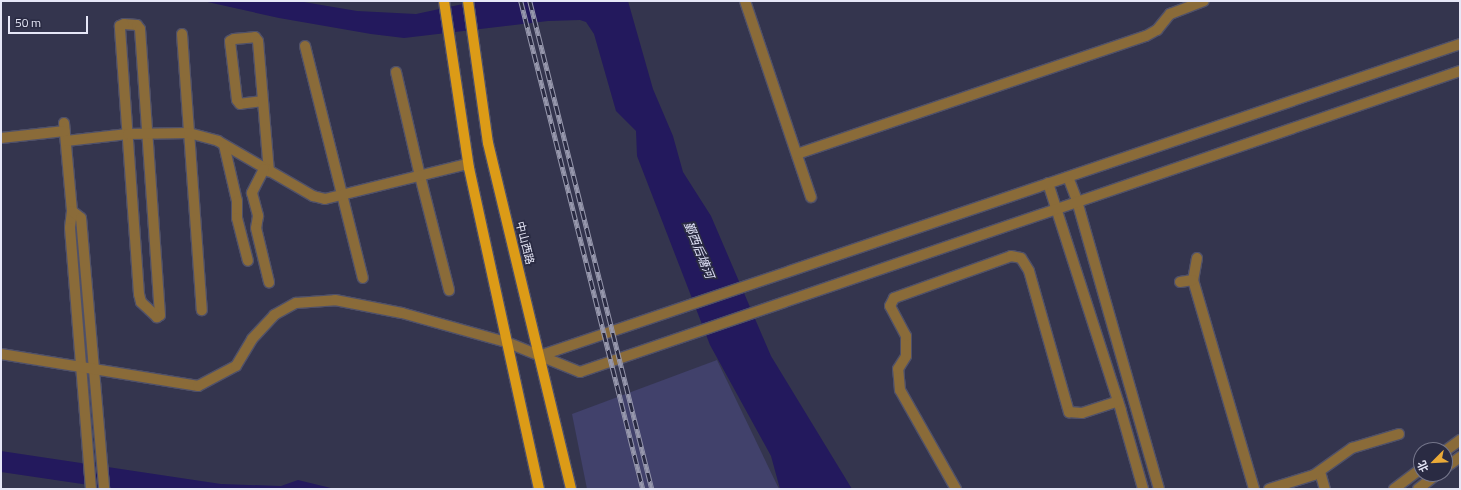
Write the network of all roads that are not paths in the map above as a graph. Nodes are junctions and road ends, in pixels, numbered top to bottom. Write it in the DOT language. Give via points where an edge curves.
graph roads {
  1 [pos="444,1"];
  2 [pos="468,1"];
  3 [pos="745,1"];
  4 [pos="1204,1"];
  5 [pos="182,34"];
  6 [pos="1460,44"];
  7 [pos="305,46"];
  8 [pos="1460,71"];
  9 [pos="396,72"];
  10 [pos="263,101"];
  11 [pos="189,132"];
  12 [pos="128,134"];
  13 [pos="148,134"];
  14 [pos="1,138"];
  15 [pos="66,141"];
  16 [pos="224,145"];
  17 [pos="797,154"];
  18 [pos="468,164"];
  19 [pos="266,170"];
  20 [pos="420,176"];
  21 [pos="1068,177"];
  22 [pos="1048,184"];
  23 [pos="343,196"];
  24 [pos="811,197"];
  25 [pos="1077,201"];
  26 [pos="1057,208"];
  27 [pos="72,211"];
  28 [pos="1197,258"];
  29 [pos="248,261"];
  30 [pos="363,278"];
  31 [pos="1193,280"];
  32 [pos="269,282"];
  33 [pos="1180,282"];
  34 [pos="449,290"];
  35 [pos="202,310"];
  36 [pos="506,342"];
  37 [pos="1,354"];
  38 [pos="539,356"];
  39 [pos="82,369"];
  40 [pos="94,371"];
  41 [pos="1118,401"];
  42 [pos="1399,434"];
  43 [pos="1320,472"];
  44 [pos="1413,475"];
  45 [pos="1427,482"];
  46 [pos="91,489"];
  47 [pos="104,489"];
  48 [pos="539,489"];
  49 [pos="570,489"];
  50 [pos="956,489"];
  51 [pos="1143,489"];
  52 [pos="1159,489"];
  53 [pos="1254,489"];
  54 [pos="1269,489"];
  55 [pos="1325,489"];
  56 [pos="1394,489"];
  57 [pos="1418,489"];
  1 -- 18 [label="main road"];
  2 -- 38 [label="main road, 中山西路" via="488,143"];
  3 -- 17 [label="street"];
  4 -- 17 [label="street" via="1170,14 1157,30 1146,36"];
  5 -- 11 [label="street"];
  6 -- 21 [label="street"];
  7 -- 23 [label="street"];
  8 -- 25 [label="street"];
  9 -- 20 [label="street"];
  10 -- 10 [label="street" via="258,41 255,37 234,38 230,41 237,100 240,104"];
  10 -- 19 [label="street"];
  11 -- 13 [label="street"];
  11 -- 16 [label="street"];
  11 -- 35 [label="street"];
  12 -- 13 [label="street"];
  12 -- 13 [label="street" via="120,26 124,24 137,25 140,29"];
  12 -- 13 [label="street" via="139,294 141,302 157,317 160,315"];
  12 -- 15 [label="street"];
  14 -- 15 [label="street" via="65,127"];
  15 -- 27 [label="street"];
  16 -- 19 [label="street"];
  16 -- 29 [label="street" via="237,202 237,218"];
  17 -- 24 [label="street"];
  18 -- 20 [label="street"];
  18 -- 36 [label="main road"];
  19 -- 23 [label="street" via="313,196 325,199"];
  19 -- 32 [label="street" via="252,193 258,216 256,228"];
  20 -- 23 [label="street"];
  20 -- 34 [label="street"];
  21 -- 22 [label="street"];
  21 -- 25 [label="street"];
  22 -- 26 [label="street"];
  22 -- 38 [label="street"];
  23 -- 30 [label="street"];
  25 -- 26 [label="street"];
  25 -- 52 [label="street"];
  26 -- 38 [label="street" via="580,372"];
  26 -- 41 [label="street"];
  27 -- 39 [label="street" via="70,228"];
  27 -- 40 [label="street" via="80,218"];
  28 -- 31 [label="street"];
  31 -- 33 [label="street"];
  31 -- 53 [label="street"];
  36 -- 38 [label="street"];
  36 -- 40 [label="street" via="402,313 335,300 296,303 274,315 252,339 236,366 198,386"];
  36 -- 48 [label="main road"];
  37 -- 39 [label="street"];
  38 -- 49 [label="main road, 中山西路"];
  39 -- 40 [label="street"];
  39 -- 46 [label="street"];
  40 -- 47 [label="street"];
  41 -- 50 [label="street" via="1082,413 1069,412 1029,271 1021,258 1011,256 894,298 890,306 906,336 906,356 898,369 900,390"];
  41 -- 51 [label="street"];
  42 -- 43 [label="street" via="1352,448"];
  43 -- 54 [label="street"];
  43 -- 55 [label="street"];
  44 -- 56 [label="street"];
  45 -- 57 [label="street"];
}
